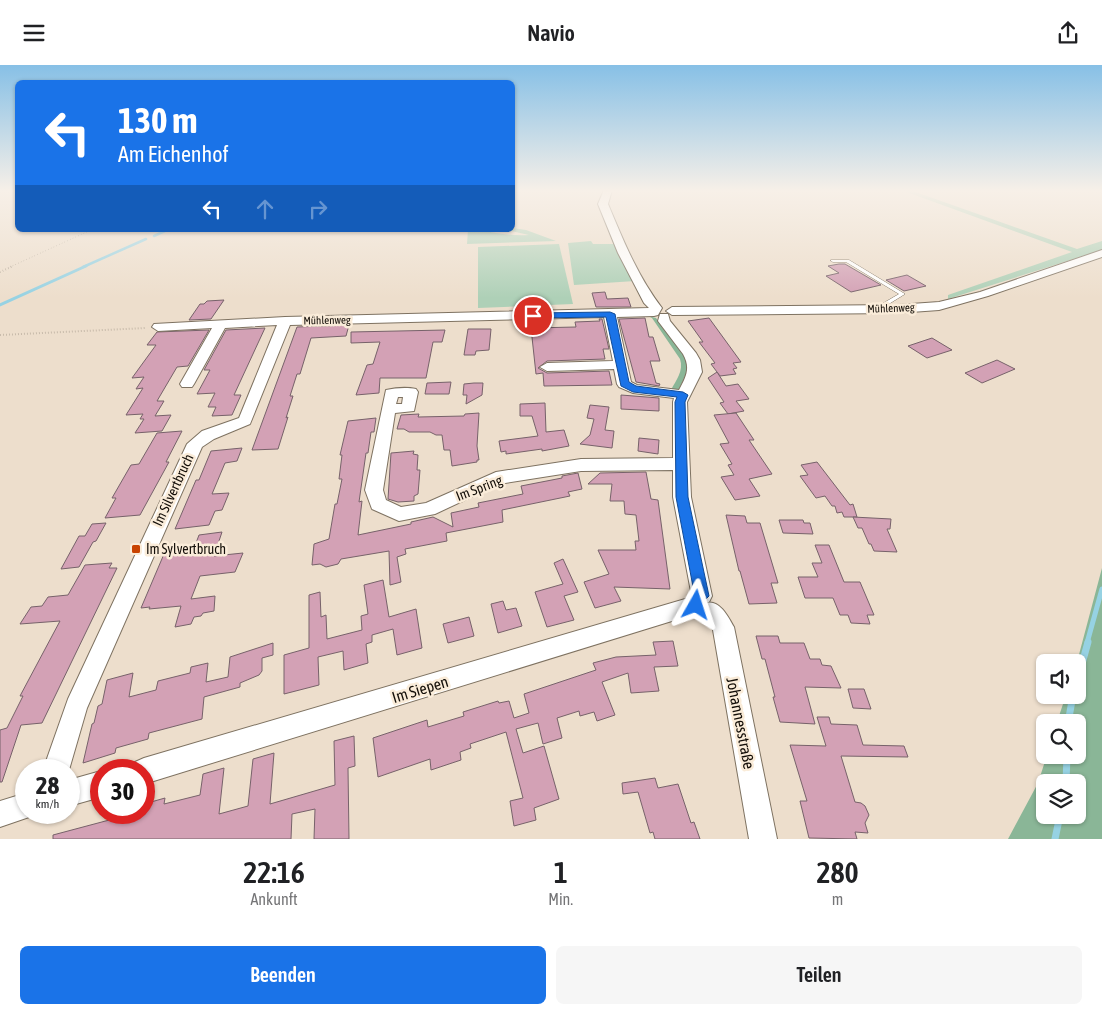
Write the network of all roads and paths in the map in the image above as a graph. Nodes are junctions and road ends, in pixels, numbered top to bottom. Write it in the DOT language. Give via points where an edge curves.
graph roads {
  1 [pos="612,226"];
  2 [pos="87,232"];
  3 [pos="1102,253"];
  4 [pos="833,261"];
  5 [pos="0,273"];
  6 [pos="877,309"];
  7 [pos="662,312"];
  8 [pos="610,314"];
  9 [pos="285,321"];
  10 [pos="220,325"];
  11 [pos="158,327"];
  12 [pos="0,335"];
  13 [pos="620,365"];
  14 [pos="547,367"];
  15 [pos="187,385"];
  16 [pos="683,395"];
  17 [pos="388,409"];
  18 [pos="681,464"];
  19 [pos="703,604"];
  20 [pos="59,759"];
  21 [pos="155,768"];
  22 [pos="15,809"];
  23 [pos="0,814"];
  24 [pos="763,839"];
  1 -- 7 [label="street, Johannesstraße" via="650,303"];
  2 -- 5 [label="path"];
  3 -- 6 [label="street, Mühlenweg" via="984,294 939,306"];
  4 -- 6 [label="lane" via="847,261 902,294"];
  6 -- 7 [label="street, Mühlenweg"];
  7 -- 8 [label="street, Mühlenweg"];
  7 -- 16 [label="street, Johannesstraße" via="664,321 693,360 695,372"];
  8 -- 9 [label="street, Mühlenweg"];
  8 -- 13 [label="street"];
  9 -- 10 [label="street, Mühlenweg"];
  9 -- 20 [label="street, Im Silvertbruch" via="245,421 208,435 195,444 76,707"];
  10 -- 11 [label="street, Mühlenweg"];
  10 -- 15 [label="street"];
  11 -- 12 [label="path"];
  13 -- 14 [label="street"];
  13 -- 16 [label="street" via="623,382 630,387"];
  16 -- 18 [label="street, Johannesstraße" via="680,402"];
  17 -- 18 [label="street, Im Spring" via="374,490 378,504 399,514 429,509 496,479 581,465"];
  18 -- 19 [label="street, Johannesstraße" via="682,497"];
  19 -- 21 [label="street, Im Siepen"];
  19 -- 24 [label="street, Johannesstraße" via="723,627"];
  22 -- 23 [label="street"];
}
